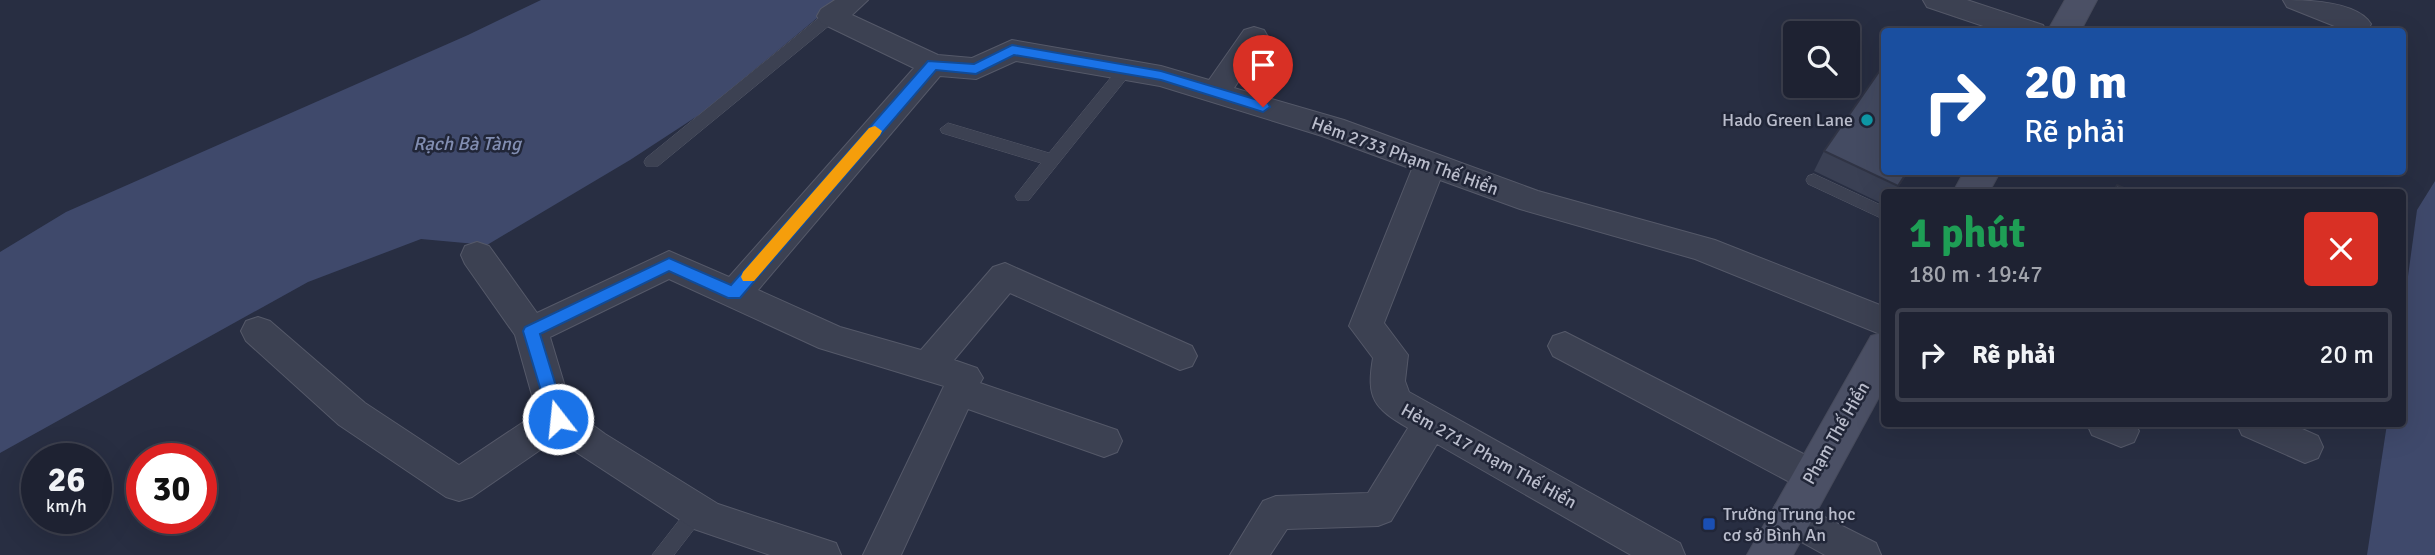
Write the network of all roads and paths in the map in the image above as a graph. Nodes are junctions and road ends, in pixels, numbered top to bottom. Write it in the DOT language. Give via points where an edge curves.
graph roads {
  1 [pos="1937,0"];
  2 [pos="2081,0"];
  3 [pos="2297,0"];
  4 [pos="843,8"];
  5 [pos="2357,24"];
  6 [pos="2021,28"];
  7 [pos="2065,28"];
  8 [pos="1254,37"];
  9 [pos="933,65"];
  10 [pos="1126,69"];
  11 [pos="1216,92"];
  12 [pos="948,129"];
  13 [pos="1052,160"];
  14 [pos="652,162"];
  15 [pos="1430,164"];
  16 [pos="1814,180"];
  17 [pos="1023,196"];
  18 [pos="1881,212"];
  19 [pos="477,255"];
  20 [pos="734,294"];
  21 [pos="1881,320"];
  22 [pos="258,331"];
  23 [pos="531,331"];
  24 [pos="1564,346"];
  25 [pos="1881,355"];
  26 [pos="1180,356"];
  27 [pos="928,367"];
  28 [pos="959,391"];
  29 [pos="558,419"];
  30 [pos="1430,424"];
  31 [pos="2262,427"];
  32 [pos="1104,441"];
  33 [pos="2305,447"];
  34 [pos="1812,475"];
  35 [pos="698,510"];
  36 [pos="1789,516"];
  37 [pos="662,555"];
  38 [pos="822,555"];
  39 [pos="882,555"];
  40 [pos="1248,555"];
  41 [pos="1666,555"];
  42 [pos="1769,555"];
  43 [pos="1862,555"];
  1 -- 6 [label="street"];
  2 -- 7 [label="main road"];
  3 -- 5 [label="street"];
  4 -- 9 [label="street, Hẻm 2733 Phạm Thế Hiển"];
  4 -- 14 [label="lane"];
  8 -- 11 [label="street"];
  9 -- 10 [label="street, Hẻm 2733 Phạm Thế Hiển" via="976,69 1012,50"];
  9 -- 20 [label="street"];
  10 -- 11 [label="street, Hẻm 2733 Phạm Thế Hiển"];
  10 -- 13 [label="lane"];
  11 -- 15 [label="street, Hẻm 2733 Phạm Thế Hiển"];
  12 -- 13 [label="lane"];
  13 -- 17 [label="lane"];
  15 -- 21 [label="street, Hẻm 2733 Phạm Thế Hiển" via="1531,201 1703,249"];
  15 -- 30 [label="street, Hẻm 2717 Phạm Thế Hiển" via="1366,326 1391,355 1387,380 1394,402"];
  16 -- 18 [label="lane"];
  19 -- 23 [label="street"];
  20 -- 23 [label="street" via="669,264"];
  20 -- 27 [label="street" via="831,338"];
  22 -- 29 [label="street" via="352,414 459,485"];
  23 -- 29 [label="street"];
  24 -- 34 [label="street"];
  25 -- 34 [label="main road, Phạm Thế Hiển"];
  26 -- 27 [label="street" via="1004,276"];
  27 -- 28 [label="street" via="965,378"];
  28 -- 32 [label="street"];
  28 -- 39 [label="street"];
  29 -- 35 [label="street"];
  30 -- 40 [label="street" via="1378,509 1276,513"];
  30 -- 41 [label="street, Hẻm 2717 Phạm Thế Hiển"];
  31 -- 33 [label="street"];
  34 -- 36 [label="main road, Phạm Thế Hiển"];
  35 -- 37 [label="lane"];
  35 -- 38 [label="street" via="707,517"];
  36 -- 42 [label="main road, Phạm Thế Hiển"];
  36 -- 43 [label="street"];
}
